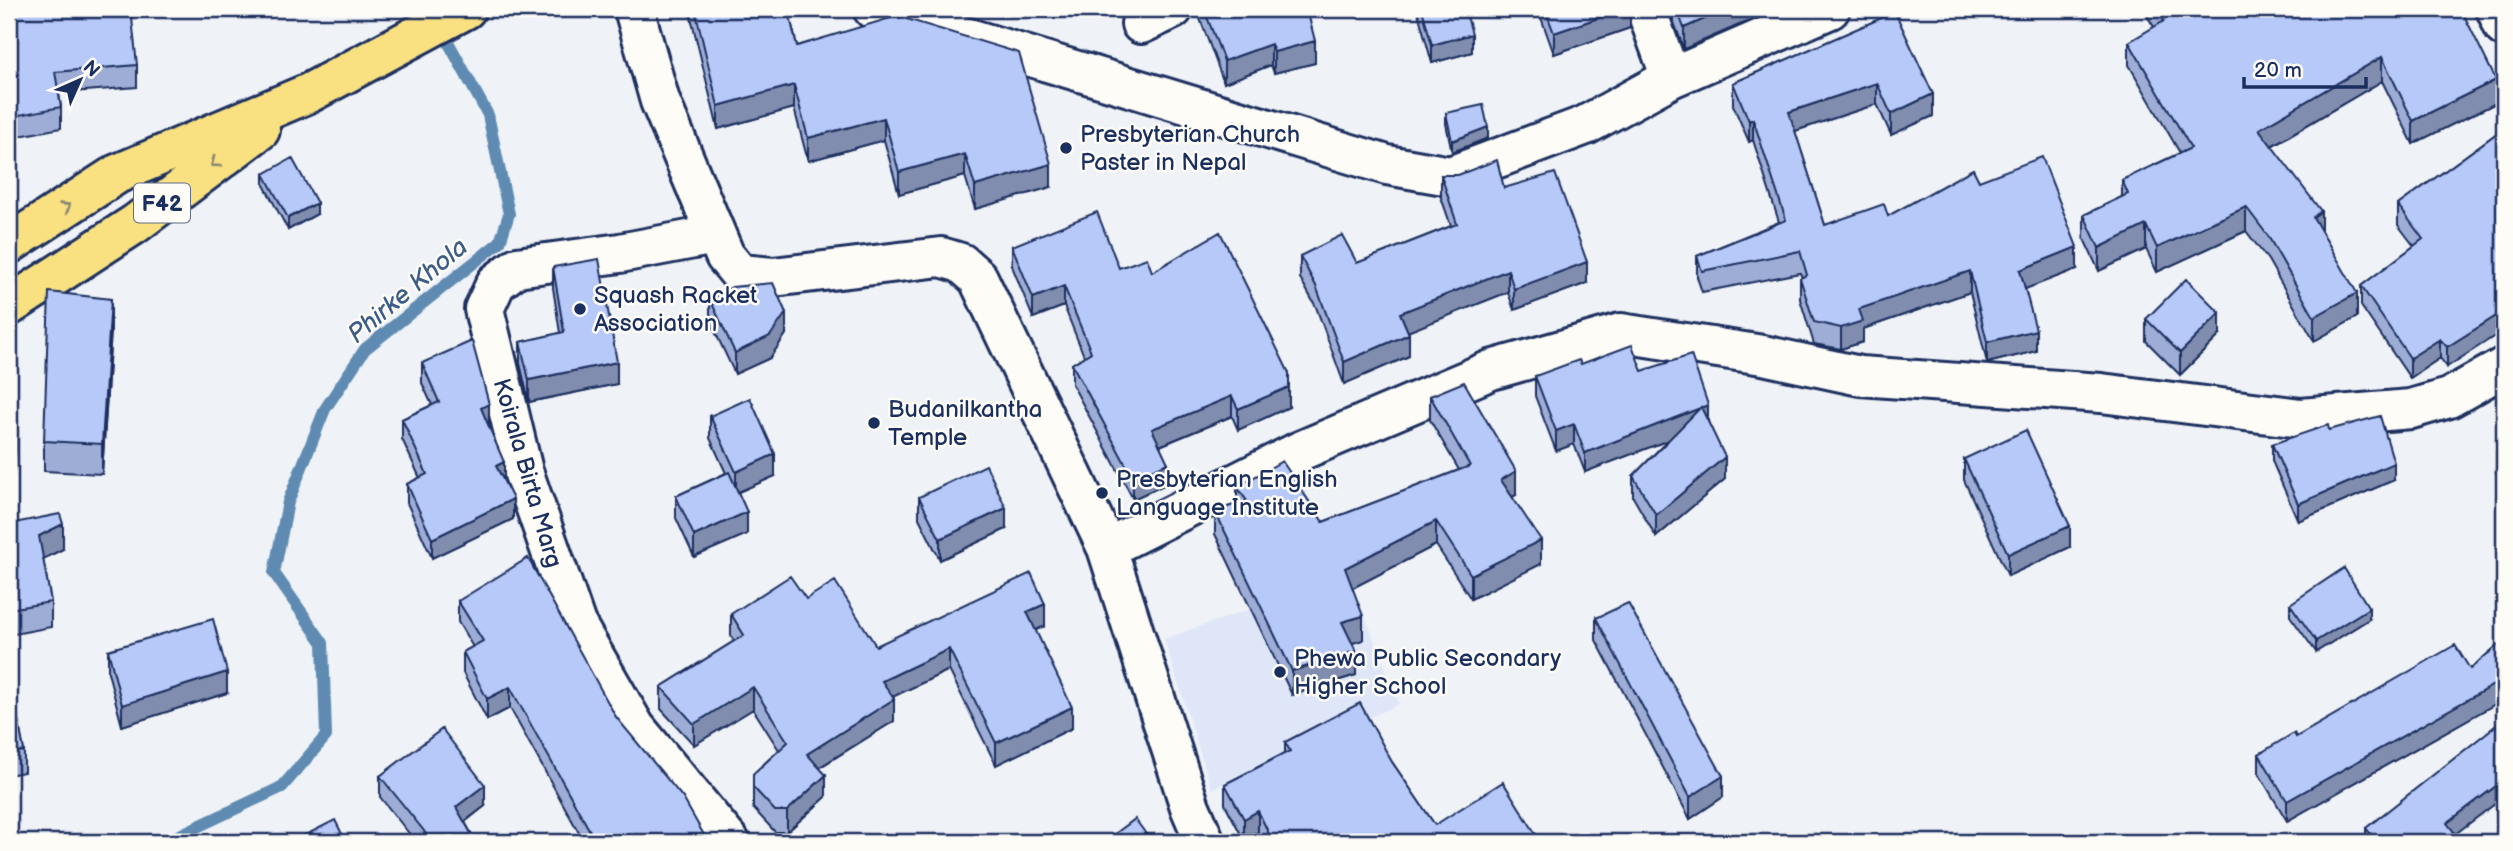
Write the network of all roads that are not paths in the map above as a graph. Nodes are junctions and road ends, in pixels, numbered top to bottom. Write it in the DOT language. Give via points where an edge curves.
graph roads {
  1 [pos="466,9"];
  2 [pos="634,9"];
  3 [pos="873,9"];
  4 [pos="1646,9"];
  5 [pos="1830,9"];
  6 [pos="2496,9"];
  7 [pos="2504,27"];
  8 [pos="1671,78"];
  9 [pos="309,93"];
  10 [pos="715,235"];
  11 [pos="9,244"];
  12 [pos="9,306"];
  13 [pos="2504,367"];
  14 [pos="1107,548"];
  15 [pos="730,842"];
  16 [pos="1205,842"];
  1 -- 9 [label="highway, F42"];
  2 -- 10 [label="street" via="660,101"];
  3 -- 8 [label="street" via="1387,165 1450,176 1586,125"];
  4 -- 8 [label="street"];
  5 -- 8 [label="street"];
  6 -- 7 [label="street"];
  11 -- 9 [label="highway, F42, one-way" via="117,174"];
  9 -- 12 [label="highway, F42, one-way" via="135,224"];
  10 -- 14 [label="street" via="740,274 773,277 942,257 961,262 978,278"];
  10 -- 15 [label="street, Koirala Birta Marg" via="517,267 496,283 484,309 523,471 576,624 635,727"];
  13 -- 14 [label="street" via="2449,398 2411,409 2301,418 2101,393 1860,376 1621,333 1466,380 1300,451"];
  14 -- 16 [label="street"];
}
